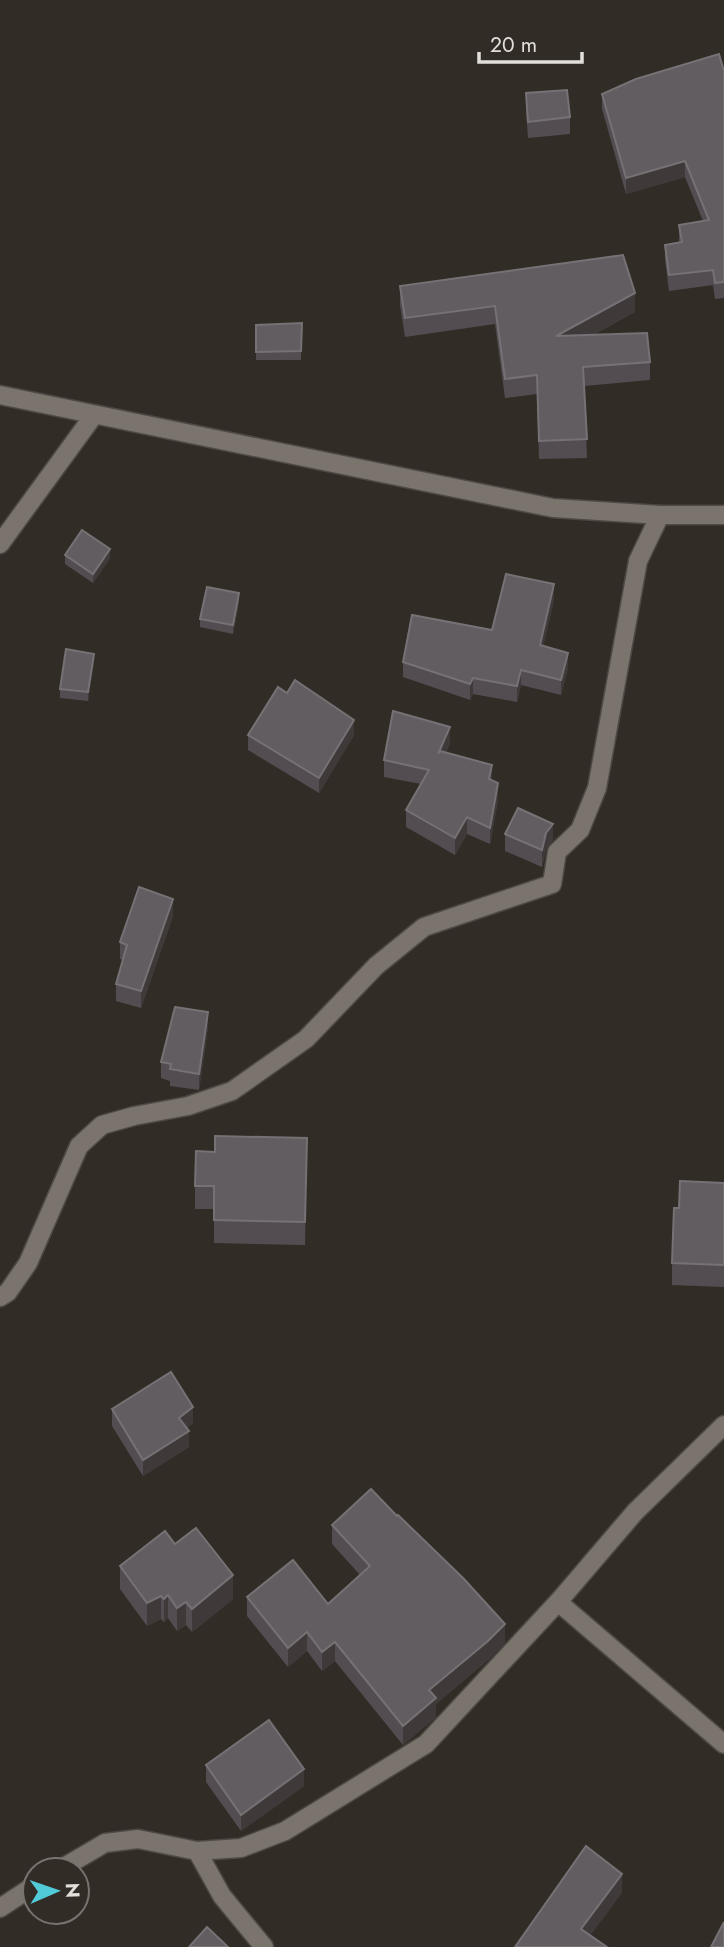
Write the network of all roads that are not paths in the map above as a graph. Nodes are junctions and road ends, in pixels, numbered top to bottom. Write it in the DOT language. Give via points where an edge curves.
graph roads {
  1 [pos="0,395"];
  2 [pos="94,415"];
  3 [pos="660,515"];
  4 [pos="724,515"];
  5 [pos="0,544"];
  6 [pos="0,1297"];
  7 [pos="724,1425"];
  8 [pos="558,1602"];
  9 [pos="724,1744"];
  10 [pos="197,1851"];
  11 [pos="83,1856"];
  12 [pos="21,1894"];
  13 [pos="0,1908"];
  14 [pos="264,1947"];
  1 -- 2 [label="street"];
  2 -- 3 [label="street" via="553,509"];
  2 -- 5 [label="street"];
  3 -- 4 [label="street"];
  3 -- 6 [label="street" via="638,561 597,788 580,830 557,852 552,884 424,928 376,965 306,1039 232,1091 102,1125 79,1146 28,1264"];
  7 -- 8 [label="street" via="635,1512"];
  8 -- 9 [label="street"];
  8 -- 10 [label="street" via="426,1744 285,1831 241,1848"];
  10 -- 11 [label="street" via="138,1839 105,1843"];
  10 -- 14 [label="street" via="222,1896"];
  12 -- 13 [label="street"];
}
